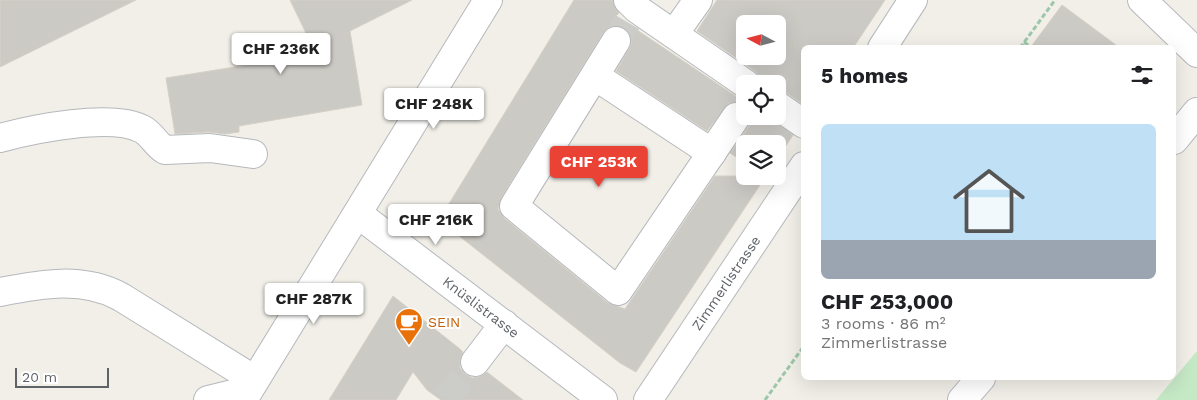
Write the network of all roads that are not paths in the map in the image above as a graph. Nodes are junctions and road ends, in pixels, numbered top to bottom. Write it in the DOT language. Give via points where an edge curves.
graph roads {
  1 [pos="488,0"];
  2 [pos="698,0"];
  3 [pos="913,0"];
  4 [pos="1142,0"];
  5 [pos="627,18"];
  6 [pos="674,34"];
  7 [pos="884,45"];
  8 [pos="1197,53"];
  9 [pos="595,76"];
  10 [pos="736,77"];
  11 [pos="786,112"];
  12 [pos="1197,112"];
  13 [pos="736,117"];
  14 [pos="801,122"];
  15 [pos="0,138"];
  16 [pos="1176,138"];
  17 [pos="712,153"];
  18 [pos="253,154"];
  19 [pos="801,170"];
  20 [pos="358,214"];
  21 [pos="0,292"];
  22 [pos="496,318"];
  23 [pos="475,362"];
  24 [pos="978,380"];
  25 [pos="249,390"];
  26 [pos="208,400"];
  27 [pos="603,400"];
  28 [pos="648,400"];
  29 [pos="962,400"];
  1 -- 20 [label="street"];
  2 -- 6 [label="street"];
  3 -- 7 [label="street"];
  4 -- 8 [label="street"];
  5 -- 6 [label="street"];
  5 -- 9 [label="street"];
  6 -- 10 [label="street"];
  9 -- 17 [label="street"];
  9 -- 17 [label="street" via="514,206 618,291"];
  11 -- 14 [label="street"];
  12 -- 16 [label="street"];
  13 -- 17 [label="street"];
  15 -- 18 [label="street" via="55,126 115,124 145,130 165,150 210,148"];
  19 -- 28 [label="street, Zimmerlistrasse"];
  20 -- 22 [label="street, Knüslistrasse"];
  20 -- 25 [label="street"];
  21 -- 25 [label="street" via="60,283 104,289 121,297"];
  22 -- 23 [label="street"];
  22 -- 27 [label="street, Knüslistrasse"];
  24 -- 29 [label="street"];
  25 -- 26 [label="street"];
}
